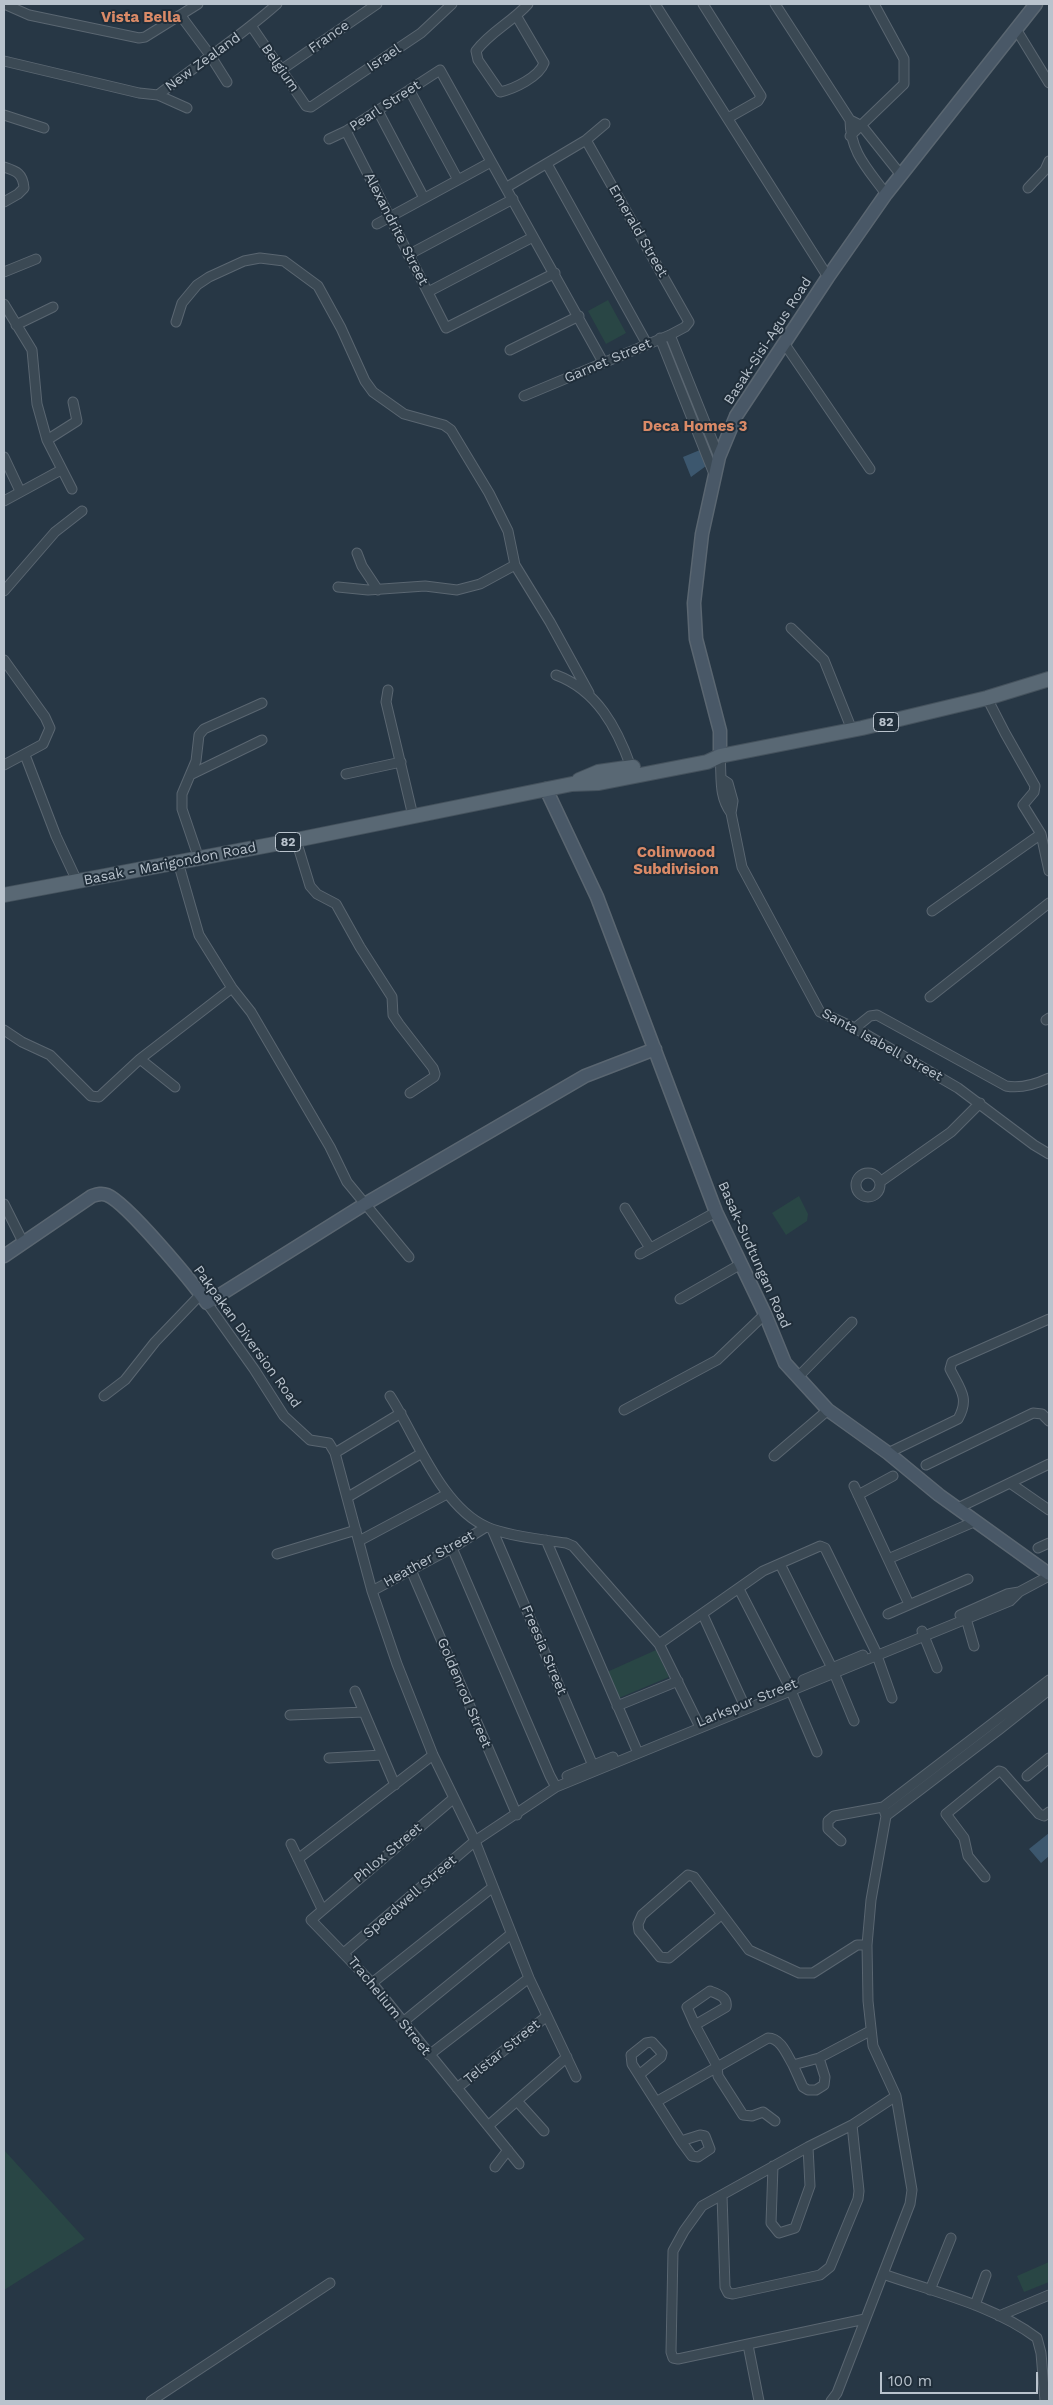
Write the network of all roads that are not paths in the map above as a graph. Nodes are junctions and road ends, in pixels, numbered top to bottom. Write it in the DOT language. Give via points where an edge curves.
graph roads {
  1 [pos="4,4"];
  2 [pos="198,4"];
  3 [pos="278,4"];
  4 [pos="377,4"];
  5 [pos="452,4"];
  6 [pos="528,4"];
  7 [pos="655,4"];
  8 [pos="703,4"];
  9 [pos="775,4"];
  10 [pos="874,4"];
  11 [pos="1036,4"];
  12 [pos="181,16"];
  13 [pos="517,17"];
  14 [pos="252,27"];
  15 [pos="1016,29"];
  16 [pos="210,55"];
  17 [pos="4,61"];
  18 [pos="282,70"];
  19 [pos="228,82"];
  20 [pos="1049,83"];
  21 [pos="410,91"];
  22 [pos="158,95"];
  23 [pos="311,107"];
  24 [pos="187,108"];
  25 [pos="378,111"];
  26 [pos="4,115"];
  27 [pos="728,118"];
  28 [pos="850,120"];
  29 [pos="605,124"];
  30 [pos="862,126"];
  31 [pos="44,128"];
  32 [pos="346,131"];
  33 [pos="850,136"];
  34 [pos="329,139"];
  35 [pos="586,140"];
  36 [pos="1049,160"];
  37 [pos="492,162"];
  38 [pos="547,164"];
  39 [pos="4,167"];
  40 [pos="901,175"];
  41 [pos="458,180"];
  42 [pos="507,187"];
  43 [pos="1028,188"];
  44 [pos="886,194"];
  45 [pos="424,198"];
  46 [pos="513,199"];
  47 [pos="4,202"];
  48 [pos="389,218"];
  49 [pos="377,224"];
  50 [pos="533,237"];
  51 [pos="408,255"];
  52 [pos="36,258"];
  53 [pos="4,272"];
  54 [pos="555,273"];
  55 [pos="828,277"];
  56 [pos="428,292"];
  57 [pos="4,304"];
  58 [pos="53,307"];
  59 [pos="579,316"];
  60 [pos="176,322"];
  61 [pos="689,322"];
  62 [pos="16,325"];
  63 [pos="670,335"];
  64 [pos="660,338"];
  65 [pos="784,343"];
  66 [pos="647,344"];
  67 [pos="510,350"];
  68 [pos="603,362"];
  69 [pos="524,396"];
  70 [pos="73,402"];
  71 [pos="47,440"];
  72 [pos="4,457"];
  73 [pos="719,457"];
  74 [pos="870,469"];
  75 [pos="61,470"];
  76 [pos="714,474"];
  77 [pos="72,489"];
  78 [pos="20,491"];
  79 [pos="4,501"];
  80 [pos="82,511"];
  81 [pos="357,553"];
  82 [pos="515,566"];
  83 [pos="338,587"];
  84 [pos="378,590"];
  85 [pos="4,591"];
  86 [pos="791,628"];
  87 [pos="4,660"];
  88 [pos="556,675"];
  89 [pos="1049,680"];
  90 [pos="388,690"];
  91 [pos="589,694"];
  92 [pos="987,698"];
  93 [pos="262,703"];
  94 [pos="852,730"];
  95 [pos="262,740"];
  96 [pos="25,755"];
  97 [pos="720,756"];
  98 [pos="401,762"];
  99 [pos="4,765"];
  100 [pos="630,767"];
  101 [pos="346,774"];
  102 [pos="190,775"];
  103 [pos="572,784"];
  104 [pos="546,789"];
  105 [pos="413,816"];
  106 [pos="1041,834"];
  107 [pos="296,840"];
  108 [pos="199,859"];
  109 [pos="178,862"];
  110 [pos="1049,872"];
  111 [pos="77,881"];
  112 [pos="4,894"];
  113 [pos="1049,903"];
  114 [pos="932,911"];
  115 [pos="232,988"];
  116 [pos="930,997"];
  117 [pos="855,1028"];
  118 [pos="4,1030"];
  119 [pos="655,1049"];
  120 [pos="140,1059"];
  121 [pos="1049,1078"];
  122 [pos="175,1087"];
  123 [pos="410,1093"];
  124 [pos="980,1103"];
  125 [pos="1049,1154"];
  126 [pos="880,1182"];
  127 [pos="4,1204"];
  128 [pos="365,1204"];
  129 [pos="625,1208"];
  130 [pos="716,1212"];
  131 [pos="23,1242"];
  132 [pos="650,1248"];
  133 [pos="640,1254"];
  134 [pos="4,1256"];
  135 [pos="409,1257"];
  136 [pos="741,1264"];
  137 [pos="204,1299"];
  138 [pos="680,1299"];
  139 [pos="765,1314"];
  140 [pos="1049,1319"];
  141 [pos="852,1322"];
  142 [pos="798,1377"];
  143 [pos="104,1396"];
  144 [pos="390,1396"];
  145 [pos="624,1410"];
  146 [pos="828,1410"];
  147 [pos="401,1413"];
  148 [pos="1049,1421"];
  149 [pos="335,1453"];
  150 [pos="422,1453"];
  151 [pos="888,1453"];
  152 [pos="774,1456"];
  153 [pos="1049,1464"];
  154 [pos="926,1465"];
  155 [pos="893,1476"];
  156 [pos="1010,1483"];
  157 [pos="447,1494"];
  158 [pos="348,1497"];
  159 [pos="958,1508"];
  160 [pos="1049,1510"];
  161 [pos="976,1521"];
  162 [pos="489,1528"];
  163 [pos="356,1530"];
  164 [pos="546,1540"];
  165 [pos="359,1541"];
  166 [pos="1049,1543"];
  167 [pos="452,1548"];
  168 [pos="1038,1548"];
  169 [pos="277,1554"];
  170 [pos="888,1559"];
  171 [pos="780,1564"];
  172 [pos="411,1570"];
  173 [pos="1049,1575"];
  174 [pos="968,1579"];
  175 [pos="739,1589"];
  176 [pos="372,1591"];
  177 [pos="909,1604"];
  178 [pos="888,1614"];
  179 [pos="703,1615"];
  180 [pos="966,1615"];
  181 [pos="923,1633"];
  182 [pos="659,1644"];
  183 [pos="974,1646"];
  184 [pos="876,1653"];
  185 [pos="936,1668"];
  186 [pos="833,1671"];
  187 [pos="1049,1680"];
  188 [pos="678,1681"];
  189 [pos="790,1689"];
  190 [pos="1049,1690"];
  191 [pos="355,1691"];
  192 [pos="892,1698"];
  193 [pos="617,1706"];
  194 [pos="745,1707"];
  195 [pos="364,1712"];
  196 [pos="290,1715"];
  197 [pos="854,1721"];
  198 [pos="700,1725"];
  199 [pos="999,1726"];
  200 [pos="636,1751"];
  201 [pos="817,1752"];
  202 [pos="382,1755"];
  203 [pos="433,1755"];
  204 [pos="329,1758"];
  205 [pos="1049,1758"];
  206 [pos="594,1768"];
  207 [pos="1027,1776"];
  208 [pos="554,1784"];
  209 [pos="395,1785"];
  210 [pos="454,1798"];
  211 [pos="885,1811"];
  212 [pos="516,1812"];
  213 [pos="1049,1812"];
  214 [pos="475,1841"];
  215 [pos="841,1841"];
  216 [pos="291,1844"];
  217 [pos="298,1859"];
  218 [pos="985,1878"];
  219 [pos="493,1887"];
  220 [pos="322,1909"];
  221 [pos="721,1915"];
  222 [pos="511,1934"];
  223 [pos="867,1945"];
  224 [pos="345,1952"];
  225 [pos="529,1978"];
  226 [pos="372,1983"];
  227 [pos="547,2016"];
  228 [pos="403,2022"];
  229 [pos="695,2025"];
  230 [pos="870,2031"];
  231 [pos="429,2055"];
  232 [pos="567,2057"];
  233 [pos="818,2058"];
  234 [pos="793,2064"];
  235 [pos="717,2066"];
  236 [pos="639,2075"];
  237 [pos="576,2077"];
  238 [pos="457,2088"];
  239 [pos="896,2096"];
  240 [pos="517,2101"];
  241 [pos="656,2102"];
  242 [pos="775,2121"];
  243 [pos="852,2124"];
  244 [pos="488,2126"];
  245 [pos="544,2131"];
  246 [pos="682,2141"];
  247 [pos="808,2146"];
  248 [pos="508,2150"];
  249 [pos="520,2164"];
  250 [pos="495,2166"];
  251 [pos="772,2166"];
  252 [pos="722,2194"];
  253 [pos="951,2238"];
  254 [pos="883,2274"];
  255 [pos="986,2275"];
  256 [pos="330,2283"];
  257 [pos="930,2290"];
  258 [pos="1049,2295"];
  259 [pos="975,2305"];
  260 [pos="999,2316"];
  261 [pos="865,2319"];
  262 [pos="748,2345"];
  263 [pos="151,2401"];
  264 [pos="759,2401"];
  265 [pos="831,2401"];
  266 [pos="1045,2401"];
  1 -- 12 [label="street" via="29,15 139,38"];
  2 -- 12 [label="street"];
  3 -- 14 [label="street, New Zealand"];
  4 -- 18 [label="street, France"];
  5 -- 23 [label="street, Israel" via="421,32"];
  6 -- 13 [label="street"];
  7 -- 27 [label="street"];
  8 -- 27 [label="street" via="761,96 758,102"];
  9 -- 28 [label="street"];
  10 -- 30 [label="street" via="904,59 904,84"];
  11 -- 15 [label="street, Basak-Sisi-Agus Road"];
  12 -- 16 [label="street"];
  13 -- 13 [label="street" via="476,51 478,60 500,92 542,70 544,63"];
  14 -- 16 [label="street, New Zealand"];
  14 -- 18 [label="street, Belgium"];
  15 -- 20 [label="street"];
  15 -- 40 [label="street, Basak-Sisi-Agus Road"];
  16 -- 19 [label="street"];
  16 -- 22 [label="street, New Zealand"];
  17 -- 22 [label="street, New Zealand"];
  18 -- 23 [label="street, Belgium" via="306,106"];
  21 -- 25 [label="street, Pearl Street"];
  21 -- 37 [label="street, Pearl Street" via="440,70"];
  21 -- 41 [label="street"];
  22 -- 24 [label="street"];
  25 -- 32 [label="street, Pearl Street"];
  25 -- 45 [label="street"];
  26 -- 31 [label="street"];
  27 -- 55 [label="street"];
  28 -- 30 [label="street"];
  28 -- 33 [label="street"];
  29 -- 35 [label="street"];
  30 -- 33 [label="street"];
  30 -- 40 [label="street"];
  32 -- 34 [label="street, Pearl Street"];
  32 -- 48 [label="street, Alexandrite Street"];
  33 -- 44 [label="street" via="856,152"];
  35 -- 38 [label="street"];
  35 -- 61 [label="street, Emerald Street"];
  36 -- 43 [label="street"];
  37 -- 41 [label="street"];
  37 -- 42 [label="street"];
  38 -- 42 [label="street"];
  38 -- 66 [label="street"];
  39 -- 47 [label="street" via="17,170 24,188"];
  40 -- 44 [label="street, Basak-Sisi-Agus Road"];
  41 -- 45 [label="street"];
  42 -- 46 [label="street"];
  44 -- 55 [label="street, Basak-Sisi-Agus Road"];
  45 -- 48 [label="street"];
  46 -- 50 [label="street"];
  46 -- 51 [label="street"];
  48 -- 49 [label="street"];
  48 -- 51 [label="street, Alexandrite Street"];
  50 -- 54 [label="street"];
  50 -- 56 [label="street"];
  51 -- 56 [label="street, Alexandrite Street"];
  52 -- 53 [label="street"];
  54 -- 56 [label="street, Alexandrite Street" via="446,328"];
  54 -- 59 [label="street"];
  55 -- 65 [label="street, Basak-Sisi-Agus Road"];
  57 -- 62 [label="street"];
  58 -- 62 [label="street"];
  59 -- 67 [label="street"];
  59 -- 68 [label="street"];
  60 -- 82 [label="street" via="182,303 196,285 244,260 284,261 299,270 318,286 328,300 373,392 404,414 451,430 490,493 508,531"];
  61 -- 63 [label="street, Garnet Street"];
  62 -- 71 [label="street" via="32,350 37,404"];
  63 -- 64 [label="street, Garnet Street"];
  63 -- 73 [label="street"];
  64 -- 66 [label="street, Garnet Street"];
  64 -- 76 [label="street"];
  65 -- 73 [label="street, Basak-Sisi-Agus Road" via="736,416"];
  65 -- 74 [label="street"];
  66 -- 68 [label="street, Garnet Street"];
  68 -- 69 [label="street, Garnet Street"];
  70 -- 71 [label="street" via="77,422"];
  71 -- 75 [label="street"];
  72 -- 78 [label="street"];
  73 -- 76 [label="street, Basak-Sisi-Agus Road"];
  75 -- 77 [label="street"];
  75 -- 78 [label="street"];
  76 -- 97 [label="street, Basak-Sisi-Agus Road" via="702,534 694,603 696,639 720,730"];
  78 -- 79 [label="street"];
  80 -- 85 [label="street" via="54,532"];
  81 -- 84 [label="street"];
  82 -- 84 [label="street" via="480,584 457,590 425,586"];
  82 -- 91 [label="street"];
  83 -- 84 [label="street"];
  86 -- 94 [label="street" via="824,660"];
  87 -- 96 [label="street" via="50,728 43,744"];
  88 -- 91 [label="street"];
  89 -- 92 [label="main road, Basak - Marigondon Road / 82"];
  90 -- 98 [label="street" via="386,702"];
  91 -- 100 [label="street" via="617,734"];
  92 -- 94 [label="main road, Basak - Marigondon Road / 82"];
  92 -- 106 [label="street" via="1035,786 1024,805"];
  93 -- 102 [label="street" via="204,729 199,735 196,761"];
  94 -- 97 [label="main road, Basak - Marigondon Road / 82"];
  95 -- 102 [label="street"];
  96 -- 99 [label="street"];
  96 -- 111 [label="street"];
  97 -- 100 [label="main road, Basak - Marigondon Road / 82" via="705,753"];
  97 -- 103 [label="main road, Basak - Marigondon Road / 82" via="707,762 599,783"];
  97 -- 117 [label="street, Santa Isabell Street" via="722,779 728,783 733,801 731,814 742,867 816,1007 820,1012"];
  98 -- 101 [label="street"];
  98 -- 105 [label="street"];
  100 -- 103 [label="main road, Basak - Marigondon Road / 82" via="598,772"];
  102 -- 108 [label="street" via="182,794 182,809"];
  103 -- 104 [label="main road, Basak - Marigondon Road / 82"];
  104 -- 105 [label="main road, Basak - Marigondon Road / 82"];
  104 -- 119 [label="street, Basak-Sudtungan Road" via="598,897"];
  105 -- 107 [label="main road, Basak - Marigondon Road / 82"];
  106 -- 110 [label="street"];
  106 -- 114 [label="street"];
  107 -- 108 [label="main road, Basak - Marigondon Road / 82"];
  107 -- 123 [label="street" via="310,886 316,894 336,904 392,997 393,1015 434,1068 434,1077"];
  108 -- 109 [label="main road, Basak - Marigondon Road / 82"];
  109 -- 111 [label="main road, Basak - Marigondon Road / 82"];
  109 -- 115 [label="street" via="199,934"];
  111 -- 112 [label="main road, Basak - Marigondon Road / 82"];
  113 -- 116 [label="street"];
  115 -- 120 [label="street"];
  115 -- 128 [label="street" via="251,1012 348,1182"];
  117 -- 121 [label="street" via="870,1016 877,1015 1006,1086 1028,1086"];
  117 -- 124 [label="street, Santa Isabell Street"];
  118 -- 120 [label="street" via="50,1055 91,1096 99,1097"];
  119 -- 128 [label="street" via="584,1076"];
  119 -- 130 [label="street, Basak-Sudtungan Road"];
  120 -- 122 [label="street"];
  124 -- 125 [label="street, Santa Isabell Street"];
  124 -- 126 [label="street" via="951,1132"];
  127 -- 131 [label="street"];
  128 -- 135 [label="street"];
  128 -- 137 [label="street" via="268,1267"];
  129 -- 132 [label="street"];
  130 -- 132 [label="street"];
  130 -- 136 [label="street, Basak-Sudtungan Road"];
  131 -- 134 [label="street, Pakpakan Diversion Road"];
  131 -- 137 [label="street, Pakpakan Diversion Road" via="92,1196 108,1195"];
  132 -- 133 [label="street"];
  136 -- 138 [label="street"];
  136 -- 139 [label="street, Basak-Sudtungan Road"];
  137 -- 143 [label="street" via="155,1342 125,1380"];
  137 -- 149 [label="street, Pakpakan Diversion Road" via="284,1416 310,1440 329,1443"];
  139 -- 142 [label="street, Basak-Sudtungan Road" via="785,1362"];
  139 -- 145 [label="street" via="717,1360"];
  140 -- 151 [label="street" via="952,1362 950,1369 964,1399 958,1419"];
  141 -- 142 [label="street"];
  142 -- 146 [label="street, Basak-Sudtungan Road"];
  144 -- 147 [label="street"];
  146 -- 151 [label="street, Basak-Sudtungan Road"];
  146 -- 152 [label="street"];
  147 -- 149 [label="street"];
  147 -- 150 [label="street"];
  148 -- 154 [label="street" via="1042,1414 1033,1413"];
  149 -- 158 [label="street"];
  150 -- 157 [label="street"];
  150 -- 158 [label="street"];
  151 -- 159 [label="street, Basak-Sudtungan Road"];
  153 -- 156 [label="street"];
  155 -- 170 [label="street" via="856,1491"];
  156 -- 159 [label="street"];
  156 -- 160 [label="street"];
  157 -- 162 [label="street" via="467,1514"];
  157 -- 165 [label="street"];
  158 -- 163 [label="street"];
  159 -- 161 [label="street, Basak-Sudtungan Road"];
  161 -- 170 [label="street"];
  161 -- 173 [label="street, Basak-Sudtungan Road"];
  162 -- 164 [label="street"];
  162 -- 167 [label="street, Heather Street"];
  162 -- 206 [label="street, Freesia Street"];
  163 -- 165 [label="street"];
  163 -- 169 [label="street"];
  164 -- 182 [label="street" via="573,1546"];
  164 -- 193 [label="street"];
  165 -- 176 [label="street"];
  166 -- 168 [label="street"];
  167 -- 172 [label="street, Heather Street"];
  167 -- 208 [label="street"];
  170 -- 177 [label="street"];
  171 -- 175 [label="street" via="763,1571"];
  171 -- 184 [label="street" via="820,1546 826,1548"];
  171 -- 186 [label="street"];
  172 -- 176 [label="street, Heather Street"];
  172 -- 212 [label="street, Goldenrod Street"];
  173 -- 180 [label="street, Larkspur Street" via="1010,1600"];
  174 -- 177 [label="street"];
  175 -- 179 [label="street"];
  175 -- 189 [label="street"];
  176 -- 203 [label="street"];
  177 -- 178 [label="street"];
  179 -- 182 [label="street"];
  179 -- 194 [label="street"];
  180 -- 181 [label="street, Larkspur Street"];
  180 -- 183 [label="street"];
  181 -- 184 [label="street, Larkspur Street"];
  181 -- 185 [label="street"];
  182 -- 188 [label="street"];
  184 -- 186 [label="street, Larkspur Street"];
  184 -- 192 [label="street"];
  186 -- 189 [label="street, Larkspur Street"];
  186 -- 197 [label="street"];
  187 -- 199 [label="street"];
  188 -- 193 [label="street"];
  188 -- 198 [label="street"];
  189 -- 194 [label="street, Larkspur Street"];
  189 -- 201 [label="street"];
  190 -- 199 [label="street"];
  191 -- 195 [label="street"];
  193 -- 200 [label="street"];
  194 -- 198 [label="street, Larkspur Street"];
  195 -- 196 [label="street"];
  195 -- 202 [label="street"];
  198 -- 200 [label="street, Larkspur Street"];
  199 -- 211 [label="street"];
  200 -- 206 [label="street, Larkspur Street"];
  202 -- 204 [label="street"];
  202 -- 209 [label="street"];
  203 -- 209 [label="street"];
  203 -- 210 [label="street"];
  205 -- 207 [label="street"];
  206 -- 208 [label="street, Larkspur Street"];
  208 -- 212 [label="street, Larkspur Street"];
  209 -- 217 [label="street"];
  210 -- 214 [label="street"];
  210 -- 220 [label="street, Phlox Street"];
  211 -- 215 [label="street" via="834,1816 828,1821 828,1828"];
  211 -- 223 [label="street"];
  212 -- 214 [label="street, Larkspur Street"];
  213 -- 218 [label="street" via="1044,1816 1039,1814 999,1771 946,1814 964,1838 968,1856"];
  214 -- 219 [label="street"];
  214 -- 224 [label="street, Speedwell Street"];
  216 -- 217 [label="street"];
  217 -- 220 [label="street"];
  219 -- 222 [label="street"];
  219 -- 226 [label="street"];
  220 -- 224 [label="street, Trachelium Street" via="311,1920"];
  221 -- 221 [label="street" via="694,1876 688,1875 642,1915 638,1924 644,1938 665,1959"];
  221 -- 223 [label="street" via="749,1950 799,1973 813,1973 857,1945"];
  222 -- 225 [label="street"];
  222 -- 228 [label="street"];
  223 -- 230 [label="street"];
  224 -- 226 [label="street, Trachelium Street"];
  225 -- 227 [label="street"];
  225 -- 231 [label="street"];
  226 -- 228 [label="street, Trachelium Street"];
  227 -- 232 [label="street"];
  227 -- 238 [label="street, Telstar Street"];
  228 -- 231 [label="street, Trachelium Street"];
  229 -- 235 [label="street"];
  230 -- 233 [label="street"];
  230 -- 239 [label="street" via="878,2061"];
  231 -- 238 [label="street, Trachelium Street"];
  232 -- 237 [label="street"];
  232 -- 240 [label="street"];
  233 -- 234 [label="street"];
  233 -- 234 [label="street" via="825,2077 824,2085 816,2090 803,2086"];
  234 -- 235 [label="street" via="779,2042 768,2038"];
  235 -- 241 [label="street"];
  235 -- 242 [label="street" via="718,2076 744,2115 763,2112"];
  236 -- 241 [label="street"];
  238 -- 244 [label="street, Trachelium Street"];
  239 -- 243 [label="street"];
  239 -- 254 [label="street" via="912,2190 910,2204"];
  240 -- 244 [label="street"];
  240 -- 245 [label="street"];
  241 -- 246 [label="street"];
  243 -- 247 [label="street"];
  243 -- 252 [label="street" via="858,2199 830,2267 820,2275 728,2293 725,2288"];
  244 -- 248 [label="street, Trachelium Street"];
  247 -- 251 [label="street"];
  247 -- 251 [label="street" via="810,2186 795,2228 788,2232 779,2233 771,2223"];
  248 -- 249 [label="street, Trachelium Street"];
  248 -- 250 [label="street"];
  251 -- 252 [label="street"];
  252 -- 262 [label="street" via="702,2206 673,2251 673,2358"];
  253 -- 257 [label="street"];
  254 -- 257 [label="street"];
  254 -- 261 [label="street"];
  255 -- 259 [label="street"];
  256 -- 263 [label="street"];
  257 -- 259 [label="street"];
  258 -- 260 [label="street"];
  259 -- 260 [label="street"];
  260 -- 266 [label="street" via="1037,2338"];
  261 -- 262 [label="street"];
  261 -- 265 [label="street"];
  262 -- 264 [label="street"];
}
